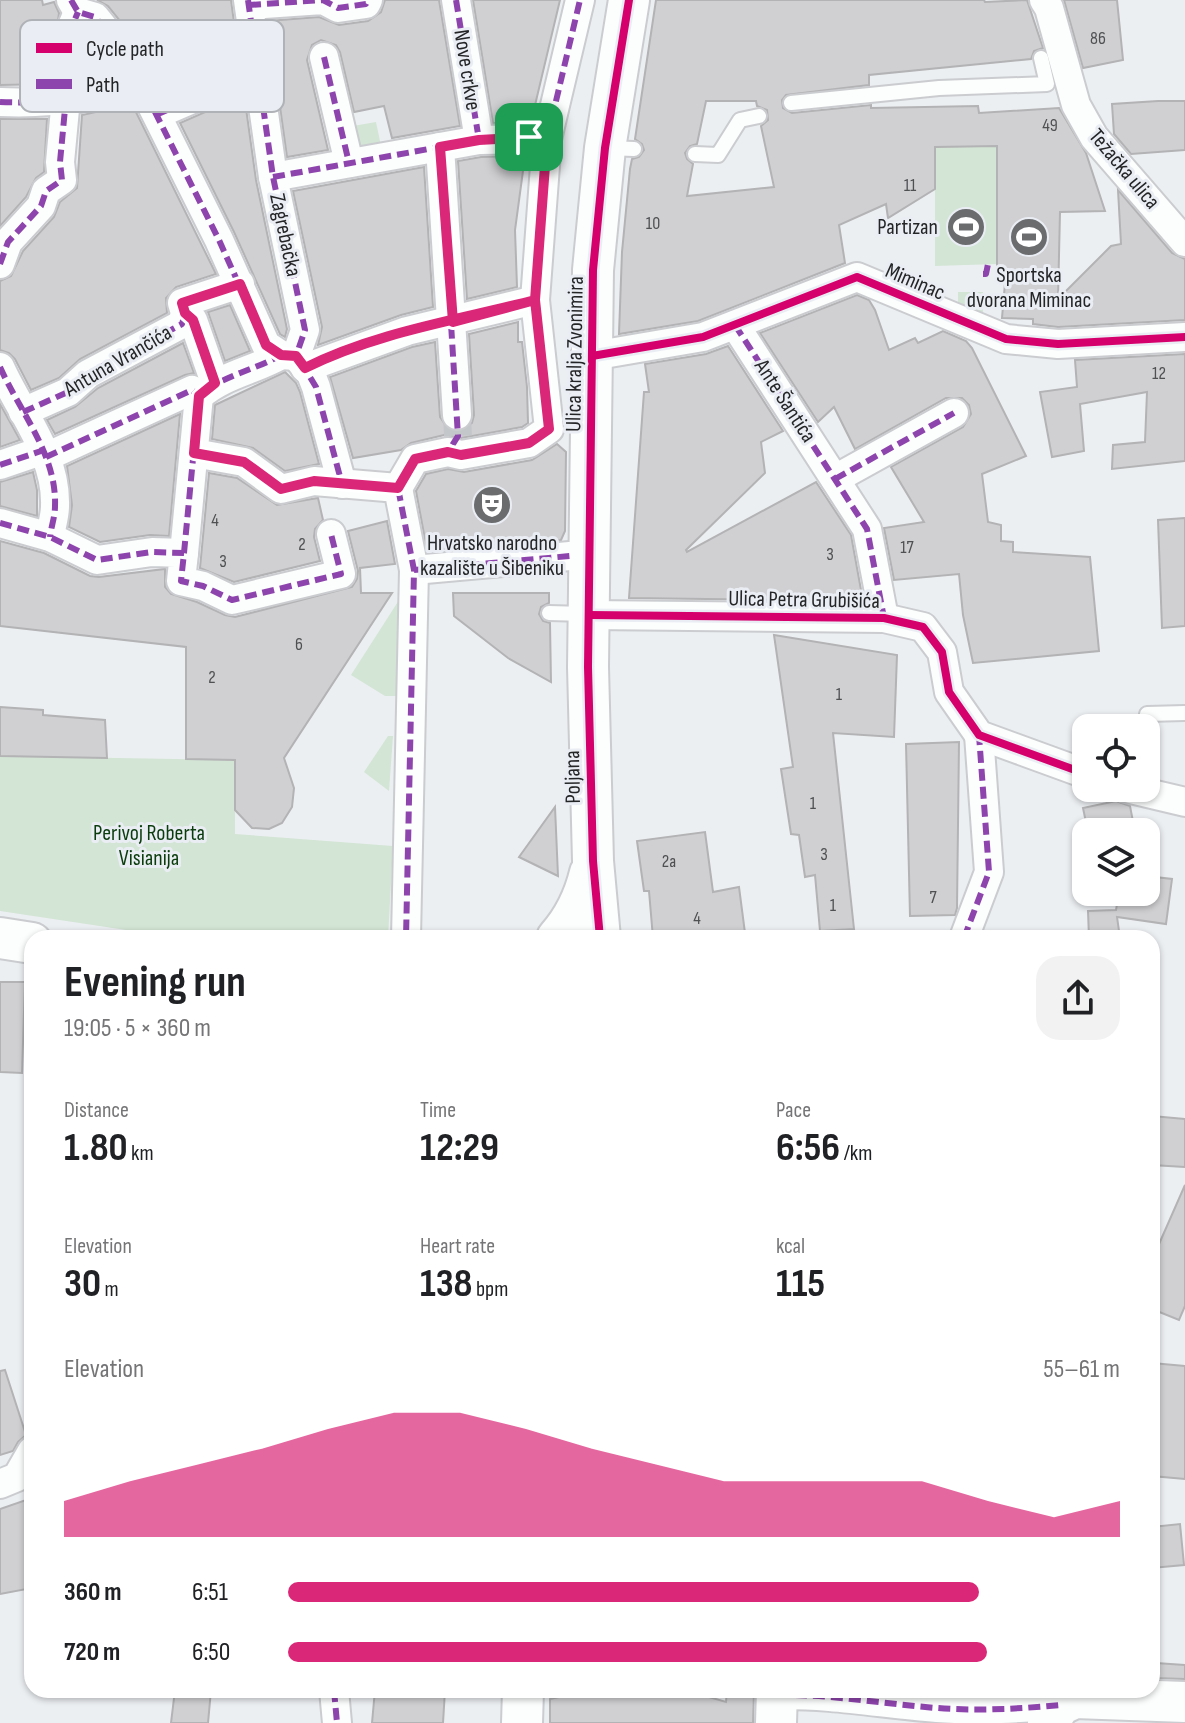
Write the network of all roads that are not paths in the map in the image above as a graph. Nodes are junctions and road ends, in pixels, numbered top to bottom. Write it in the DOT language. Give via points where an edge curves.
graph roads {
  1 [pos="368,0"];
  2 [pos="456,0"];
  3 [pos="580,0"];
  4 [pos="629,0"];
  5 [pos="1044,0"];
  6 [pos="249,2"];
  7 [pos="75,6"];
  8 [pos="97,20"];
  9 [pos="324,57"];
  10 [pos="1041,58"];
  11 [pos="0,102"];
  12 [pos="20,102"];
  13 [pos="791,103"];
  14 [pos="67,112"];
  15 [pos="163,112"];
  16 [pos="264,112"];
  17 [pos="158,114"];
  18 [pos="759,116"];
  19 [pos="547,139"];
  20 [pos="479,140"];
  21 [pos="440,147"];
  22 [pos="695,154"];
  23 [pos="349,163"];
  24 [pos="273,177"];
  25 [pos="1185,242"];
  26 [pos="0,264"];
  27 [pos="240,284"];
  28 [pos="535,300"];
  29 [pos="185,313"];
  30 [pos="453,322"];
  31 [pos="735,325"];
  32 [pos="1185,337"];
  33 [pos="592,356"];
  34 [pos="294,360"];
  35 [pos="0,367"];
  36 [pos="207,389"];
  37 [pos="23,412"];
  38 [pos="954,413"];
  39 [pos="454,434"];
  40 [pos="194,453"];
  41 [pos="45,454"];
  42 [pos="0,465"];
  43 [pos="330,475"];
  44 [pos="835,479"];
  45 [pos="398,488"];
  46 [pos="0,523"];
  47 [pos="331,534"];
  48 [pos="50,537"];
  49 [pos="184,553"];
  50 [pos="570,556"];
  51 [pos="413,563"];
  52 [pos="549,613"];
  53 [pos="589,615"];
  54 [pos="884,618"];
  55 [pos="1185,713"];
  56 [pos="1147,714"];
  57 [pos="979,735"];
  58 [pos="1072,769"];
  59 [pos="1160,796"];
  60 [pos="1185,802"];
  61 [pos="593,861"];
  62 [pos="406,930"];
  63 [pos="564,930"];
  64 [pos="599,930"];
  65 [pos="967,930"];
  66 [pos="0,938"];
  67 [pos="24,942"];
  68 [pos="335,1698"];
  69 [pos="523,1698"];
  70 [pos="808,1698"];
  71 [pos="841,1698"];
  72 [pos="1185,1702"];
  73 [pos="777,1703"];
  74 [pos="1054,1714"];
  75 [pos="337,1723"];
  76 [pos="522,1723"];
  1 -- 6 [label="street" via="338,8 323,0"];
  2 -- 20 [label="street, Nove crkve"];
  3 -- 19 [label="street, Ulica kralja Zvonimira"];
  4 -- 33 [label="main road, Ulica kralja Zvonimira" via="619,149 593,270"];
  5 -- 25 [label="street, Težačka ulica" via="1076,105 1094,137"];
  7 -- 8 [label="street"];
  9 -- 23 [label="street"];
  10 -- 13 [label="lane" via="1047,84 939,88"];
  11 -- 12 [label="street"];
  14 -- 26 [label="street" via="62,180 46,191 41,206 8,242"];
  15 -- 17 [label="street"];
  16 -- 24 [label="street, Zagrebačka"];
  17 -- 27 [label="street"];
  18 -- 22 [label="lane" via="740,120 718,155"];
  19 -- 20 [label="street"];
  19 -- 28 [label="street, Ulica kralja Zvonimira"];
  20 -- 21 [label="street"];
  21 -- 23 [label="street"];
  21 -- 30 [label="street"];
  23 -- 24 [label="street"];
  24 -- 34 [label="street, Zagrebačka" via="305,330"];
  27 -- 29 [label="street, Antuna Vrančića" via="182,303"];
  27 -- 34 [label="street" via="266,345"];
  28 -- 30 [label="street"];
  28 -- 39 [label="street, Ulica kralja Zvonimira" via="549,429 529,443 461,455"];
  29 -- 36 [label="street" via="193,320"];
  29 -- 37 [label="street, Antuna Vrančića" via="182,324 88,374 68,392"];
  30 -- 34 [label="street"];
  30 -- 39 [label="street"];
  31 -- 32 [label="street, Miminac" via="857,277 1006,339 1058,344"];
  31 -- 33 [label="street, Miminac" via="703,337"];
  31 -- 44 [label="street, Ante Šantića"];
  33 -- 53 [label="main road, Ulica kralja Zvonimira"];
  34 -- 36 [label="street"];
  34 -- 43 [label="street" via="316,387"];
  35 -- 37 [label="street"];
  36 -- 40 [label="street"];
  36 -- 41 [label="street" via="192,390"];
  37 -- 41 [label="street"];
  38 -- 44 [label="street"];
  39 -- 45 [label="street" via="415,459"];
  40 -- 43 [label="street" via="244,462 281,489"];
  40 -- 49 [label="street"];
  41 -- 42 [label="street"];
  41 -- 48 [label="street" via="55,507"];
  43 -- 45 [label="street"];
  44 -- 54 [label="street, Ante Šantića" via="867,529"];
  45 -- 51 [label="street"];
  46 -- 48 [label="street"];
  47 -- 49 [label="street" via="341,574 232,600 181,581"];
  48 -- 49 [label="street" via="97,560"];
  50 -- 51 [label="street"];
  51 -- 62 [label="street"];
  52 -- 53 [label="lane"];
  53 -- 54 [label="street, Ulica Petra Grubišića"];
  53 -- 61 [label="main road, Poljana"];
  54 -- 57 [label="street, Ulica Petra Grubišića" via="923,627 942,652 949,692"];
  55 -- 56 [label="lane"];
  57 -- 58 [label="street"];
  57 -- 65 [label="street" via="989,872"];
  59 -- 60 [label="street"];
  61 -- 63 [label="main road, Poljana" via="581,901"];
  61 -- 64 [label="main road, Poljana"];
  66 -- 67 [label="main road"];
  68 -- 75 [label="street"];
  69 -- 76 [label="main road"];
  70 -- 73 [label="street"];
  71 -- 74 [label="street" via="939,1708 1030,1708"];
  72 -- 74 [label="main road" via="1075,1698"];
}
